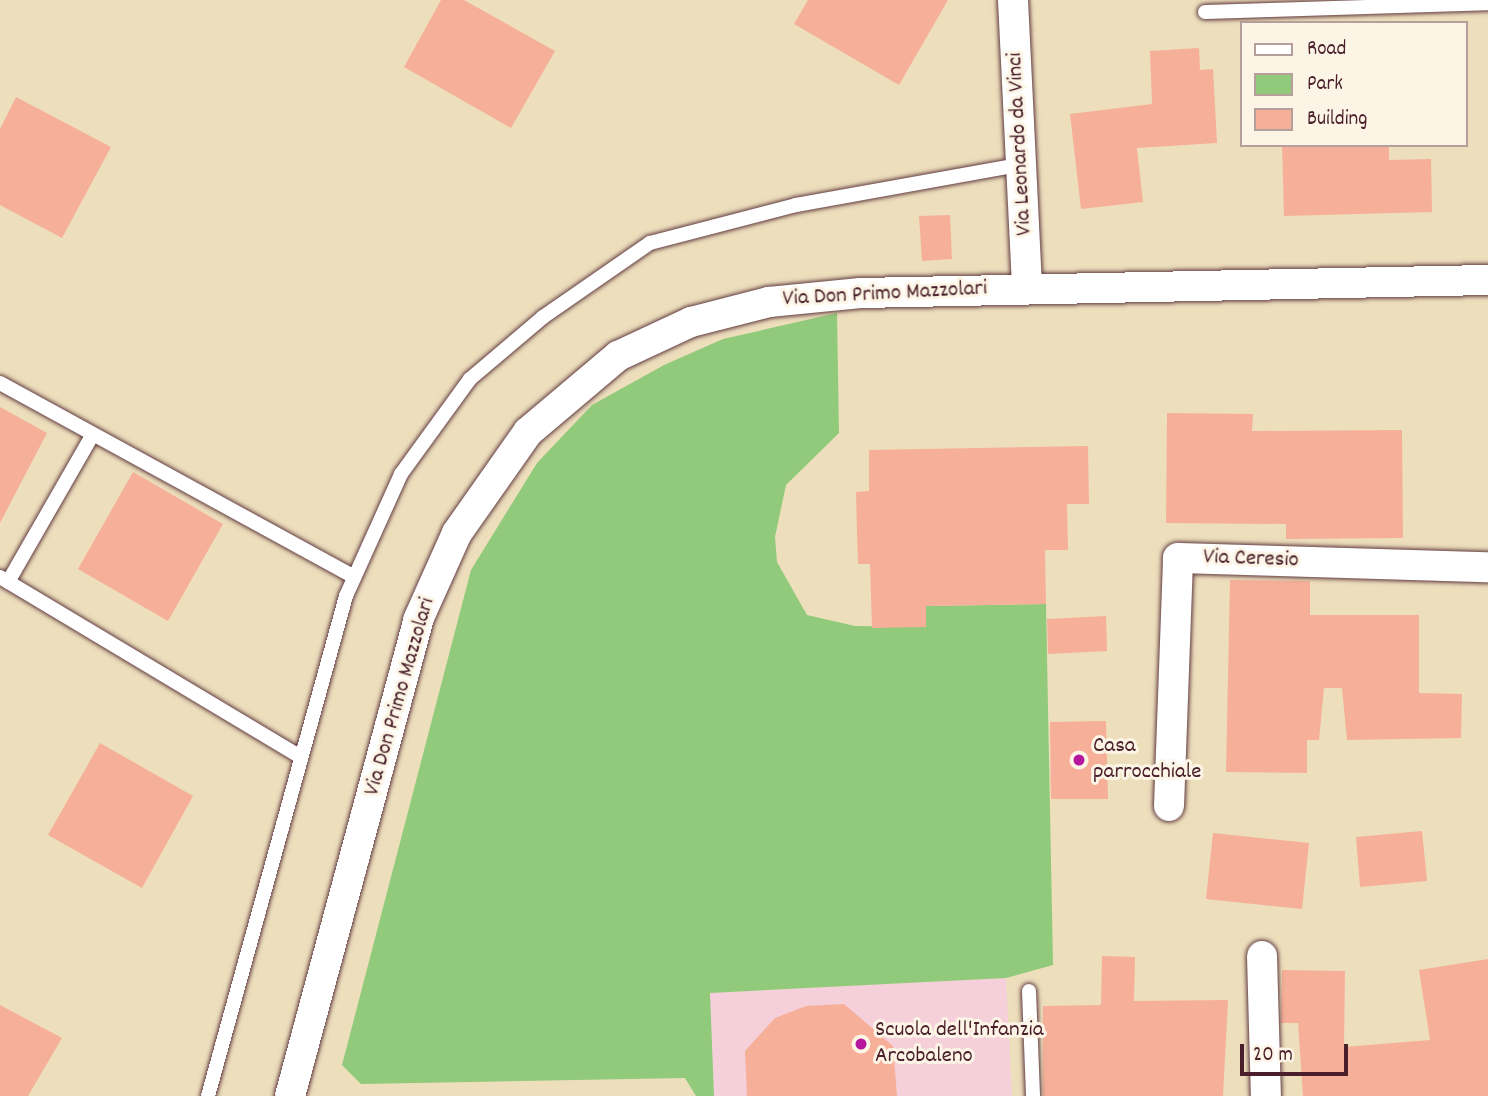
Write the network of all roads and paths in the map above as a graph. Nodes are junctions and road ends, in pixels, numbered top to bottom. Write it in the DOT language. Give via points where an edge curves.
graph roads {
  1 [pos="1013,0"];
  2 [pos="1488,3"];
  3 [pos="1205,12"];
  4 [pos="1025,164"];
  5 [pos="1488,280"];
  6 [pos="1027,287"];
  7 [pos="0,383"];
  8 [pos="92,436"];
  9 [pos="1488,567"];
  10 [pos="355,577"];
  11 [pos="4,579"];
  12 [pos="301,757"];
  13 [pos="1169,806"];
  14 [pos="1262,956"];
  15 [pos="1028,990"];
  16 [pos="298,1095"];
  17 [pos="208,1096"];
  18 [pos="1033,1096"];
  19 [pos="1266,1096"];
  1 -- 4 [label="street, Via Leonardo da Vinci"];
  2 -- 3 [label="lane"];
  4 -- 6 [label="street, Via Leonardo da Vinci"];
  4 -- 10 [label="lane" via="796,205 650,243 543,317 470,379 401,474"];
  5 -- 6 [label="street, Via Don Primo Mazzolari"];
  6 -- 16 [label="street, Via Don Primo Mazzolari" via="794,300 691,322 618,356 528,432 457,534 418,620"];
  7 -- 8 [label="lane"];
  8 -- 10 [label="lane"];
  8 -- 11 [label="lane"];
  9 -- 13 [label="street, Via Ceresio" via="1178,558"];
  10 -- 12 [label="lane"];
  11 -- 12 [label="lane"];
  12 -- 17 [label="lane"];
  14 -- 19 [label="street"];
  15 -- 18 [label="lane"];
}
